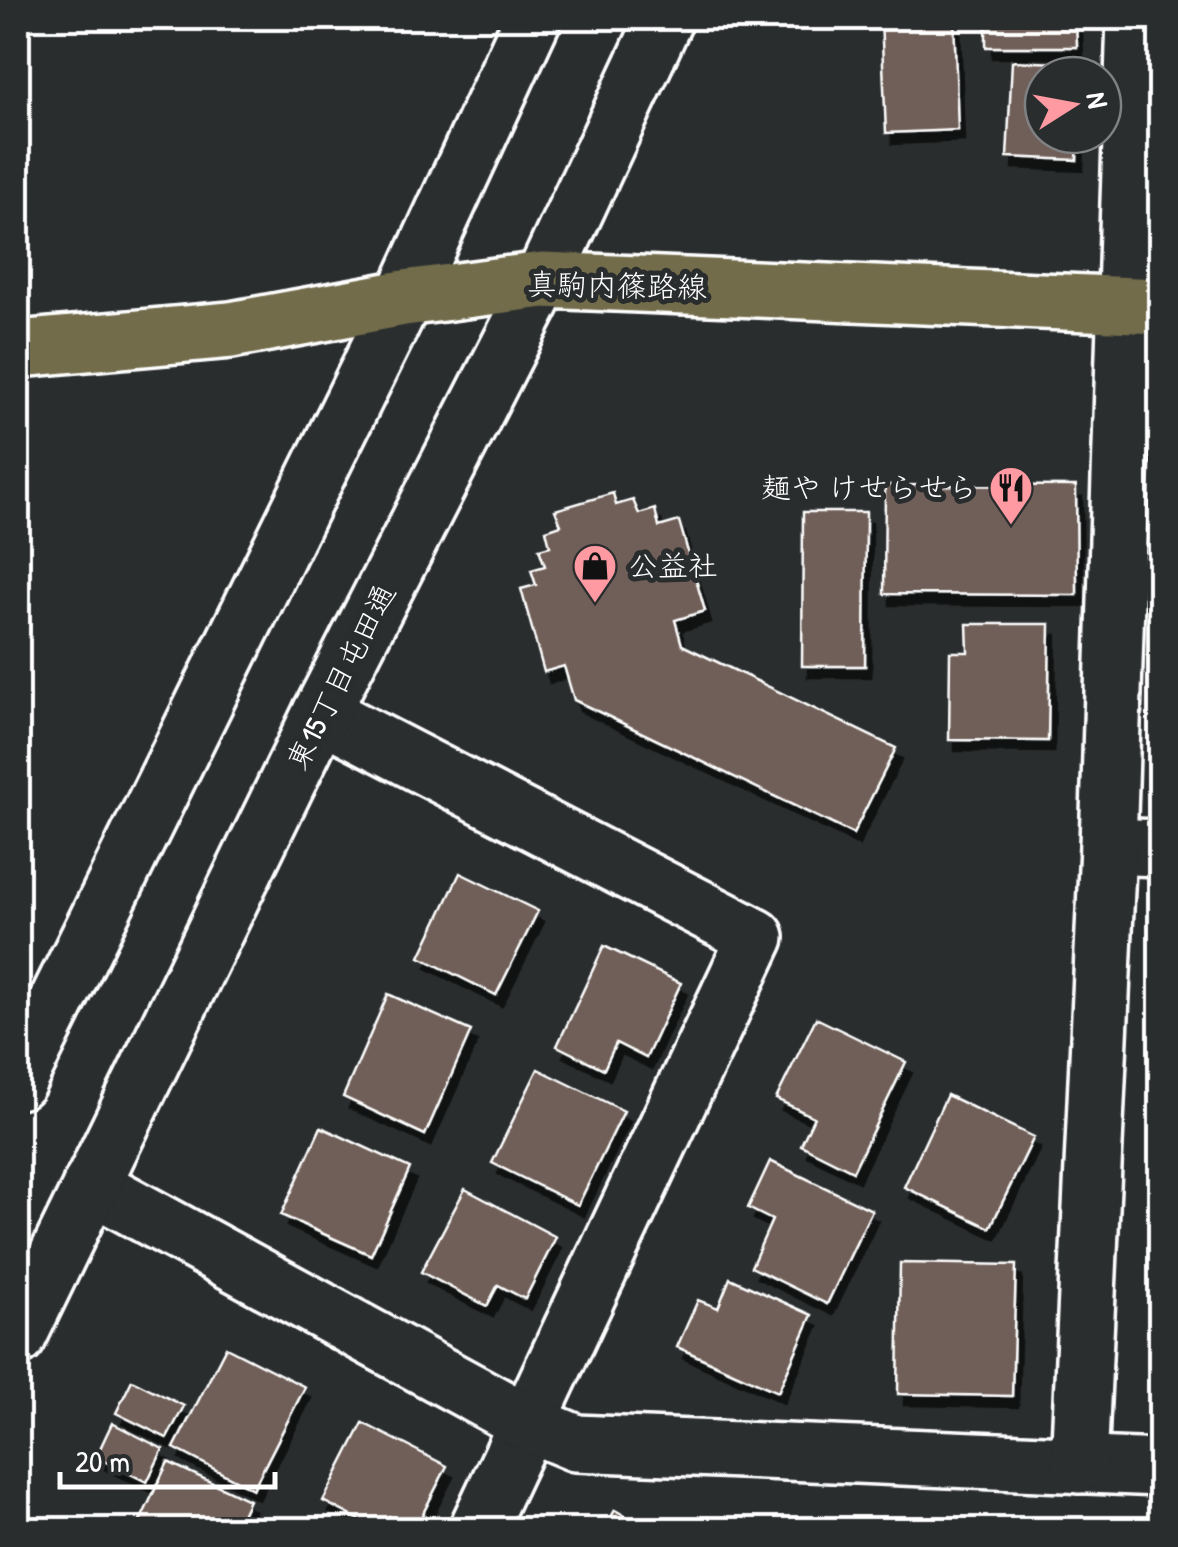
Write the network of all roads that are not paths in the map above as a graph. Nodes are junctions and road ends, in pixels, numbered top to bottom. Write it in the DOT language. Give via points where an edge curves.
graph roads {
  1 [pos="534,18"];
  2 [pos="665,18"];
  3 [pos="1135,18"];
  4 [pos="544,280"];
  5 [pos="404,298"];
  6 [pos="1143,305"];
  7 [pos="18,349"];
  8 [pos="322,713"];
  9 [pos="1134,847"];
  10 [pos="18,1081"];
  11 [pos="91,1185"];
  12 [pos="18,1337"];
  13 [pos="528,1423"];
  14 [pos="1079,1465"];
  15 [pos="1160,1468"];
  16 [pos="477,1530"];
  1 -- 5 [label="street"];
  2 -- 4 [label="street, 東15丁目屯田通"];
  3 -- 6 [label="street"];
  4 -- 5 [label="main road, 真駒内篠路線"];
  4 -- 6 [label="main road, 真駒内篠路線"];
  4 -- 8 [label="street, 東15丁目屯田通"];
  5 -- 7 [label="main road, 真駒内篠路線" via="231,330"];
  5 -- 10 [label="street"];
  6 -- 9 [label="street"];
  8 -- 11 [label="street, 東15丁目屯田通"];
  8 -- 13 [label="street" via="756,937"];
  9 -- 14 [label="street"];
  11 -- 12 [label="street, 東15丁目屯田通"];
  11 -- 13 [label="street"];
  13 -- 14 [label="street" via="576,1443"];
  13 -- 16 [label="street"];
  14 -- 15 [label="street"];
}
